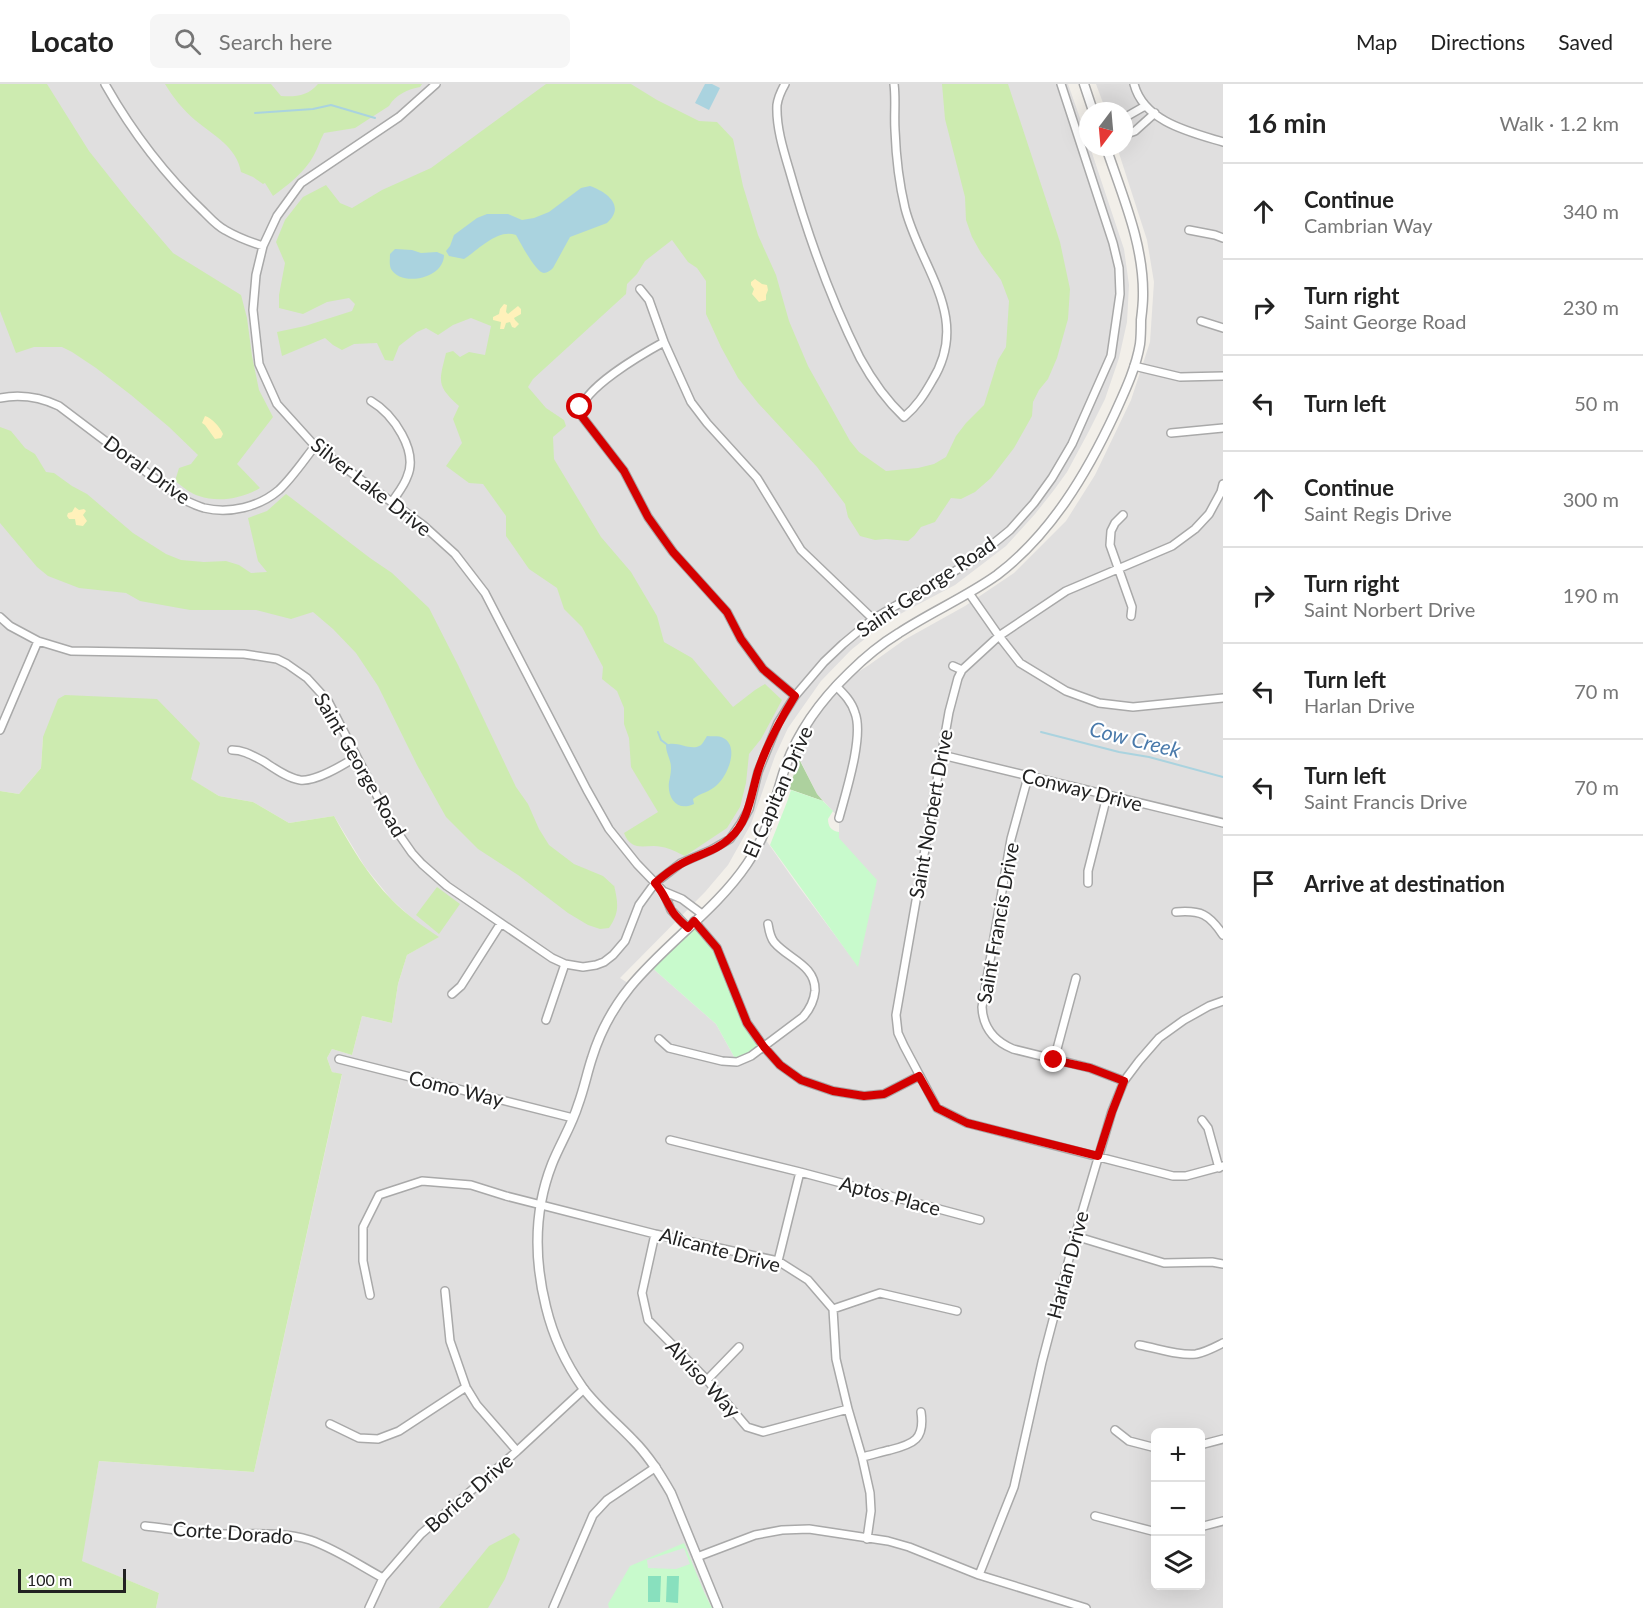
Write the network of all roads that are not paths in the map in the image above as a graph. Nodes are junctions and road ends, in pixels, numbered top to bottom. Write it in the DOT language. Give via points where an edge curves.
graph roads {
  1 [pos="105,84"];
  2 [pos="436,84"];
  3 [pos="785,84"];
  4 [pos="894,84"];
  5 [pos="1061,84"];
  6 [pos="1084,84"];
  7 [pos="1134,84"];
  8 [pos="1090,102"];
  9 [pos="1145,106"];
  10 [pos="1133,113"];
  11 [pos="1155,113"];
  12 [pos="1133,132"];
  13 [pos="1223,142"];
  14 [pos="1109,156"];
  15 [pos="1189,230"];
  16 [pos="1223,238"];
  17 [pos="263,246"];
  18 [pos="640,289"];
  19 [pos="1200,321"];
  20 [pos="1223,328"];
  21 [pos="664,342"];
  22 [pos="1134,366"];
  23 [pos="1223,376"];
  24 [pos="0,398"];
  25 [pos="371,401"];
  26 [pos="1223,428"];
  27 [pos="1170,433"];
  28 [pos="315,446"];
  29 [pos="1223,484"];
  30 [pos="392,502"];
  31 [pos="1123,514"];
  32 [pos="1119,570"];
  33 [pos="969,593"];
  34 [pos="1131,616"];
  35 [pos="0,617"];
  36 [pos="873,619"];
  37 [pos="999,636"];
  38 [pos="38,641"];
  39 [pos="953,666"];
  40 [pos="962,670"];
  41 [pos="836,686"];
  42 [pos="795,696"];
  43 [pos="1223,698"];
  44 [pos="0,730"];
  45 [pos="232,750"];
  46 [pos="942,754"];
  47 [pos="356,757"];
  48 [pos="1028,777"];
  49 [pos="1107,796"];
  50 [pos="839,818"];
  51 [pos="1223,824"];
  52 [pos="655,883"];
  53 [pos="1088,883"];
  54 [pos="663,891"];
  55 [pos="1176,912"];
  56 [pos="702,914"];
  57 [pos="501,923"];
  58 [pos="768,924"];
  59 [pos="691,925"];
  60 [pos="1223,935"];
  61 [pos="565,964"];
  62 [pos="1076,978"];
  63 [pos="452,994"];
  64 [pos="1223,1001"];
  65 [pos="546,1020"];
  66 [pos="659,1039"];
  67 [pos="764,1047"];
  68 [pos="339,1059"];
  69 [pos="1054,1060"];
  70 [pos="919,1076"];
  71 [pos="1124,1081"];
  72 [pos="573,1118"];
  73 [pos="1202,1120"];
  74 [pos="670,1140"];
  75 [pos="1098,1156"];
  76 [pos="1221,1167"];
  77 [pos="800,1172"];
  78 [pos="540,1205"];
  79 [pos="980,1220"];
  80 [pos="656,1234"];
  81 [pos="1075,1236"];
  82 [pos="778,1261"];
  83 [pos="1223,1264"];
  84 [pos="445,1291"];
  85 [pos="370,1295"];
  86 [pos="833,1309"];
  87 [pos="957,1311"];
  88 [pos="1223,1343"];
  89 [pos="1139,1345"];
  90 [pos="739,1347"];
  91 [pos="707,1380"];
  92 [pos="466,1387"];
  93 [pos="584,1389"];
  94 [pos="848,1409"];
  95 [pos="921,1412"];
  96 [pos="330,1424"];
  97 [pos="1115,1430"];
  98 [pos="1223,1438"];
  99 [pos="1205,1443"];
  100 [pos="1151,1447"];
  101 [pos="517,1451"];
  102 [pos="862,1457"];
  103 [pos="656,1467"];
  104 [pos="1095,1516"];
  105 [pos="1223,1521"];
  106 [pos="145,1526"];
  107 [pos="1205,1526"];
  108 [pos="1151,1531"];
  109 [pos="867,1539"];
  110 [pos="697,1557"];
  111 [pos="980,1575"];
  112 [pos="383,1578"];
  113 [pos="369,1608"];
  114 [pos="553,1608"];
  115 [pos="718,1608"];
  116 [pos="1086,1608"];
  1 -- 17 [label="street" via="121,112 196,204 222,229"];
  2 -- 17 [label="street, Silver Lake Drive" via="399,117 302,183 277,216"];
  3 -- 4 [label="street" via="777,104 777,117 799,206 835,303 861,359 877,386 904,417 916,407 940,369 947,346 947,318 906,209"];
  5 -- 36 [label="street, Saint George Road" via="1119,268 1120,294 1111,356 1072,444 1020,519 972,561"];
  6 -- 8 [label="street"];
  7 -- 9 [label="street"];
  9 -- 10 [label="street"];
  9 -- 11 [label="street"];
  11 -- 12 [label="street"];
  11 -- 13 [label="street" via="1185,130"];
  14 -- 22 [label="street, El Capitan Drive" via="1133,227 1142,274 1141,342"];
  15 -- 16 [label="street"];
  17 -- 28 [label="street, Silver Lake Drive" via="253,310 259,364 277,404"];
  18 -- 21 [label="street" via="650,300"];
  19 -- 20 [label="street"];
  21 -- 36 [label="street" via="691,402 757,478 801,550"];
  21 -- 42 [label="street" via="612,374 584,400 580,414 624,471 648,517 673,552 727,612 763,669"];
  22 -- 23 [label="street" via="1180,377"];
  22 -- 33 [label="street, El Capitan Drive" via="1108,428 1074,489 1048,525 1000,572"];
  24 -- 28 [label="street, Doral Drive" via="21,395 59,406 182,499 203,508 236,509 266,499 280,489"];
  25 -- 30 [label="street" via="382,407 410,452 408,477"];
  26 -- 27 [label="street"];
  28 -- 30 [label="street, Silver Lake Drive"];
  29 -- 32 [label="street, Saint Norbert Drive" via="1209,514 1196,529 1172,546"];
  30 -- 52 [label="street, Silver Lake Drive" via="455,554 485,593 609,829"];
  31 -- 32 [label="street" via="1111,531 1110,544"];
  32 -- 34 [label="street" via="1132,606"];
  32 -- 37 [label="street, Saint Norbert Drive" via="1066,591"];
  33 -- 37 [label="street"];
  33 -- 41 [label="street, El Capitan Drive" via="898,633"];
  35 -- 38 [label="street, Saint George Road"];
  36 -- 42 [label="street, Saint George Road" via="824,662"];
  37 -- 40 [label="street, Saint Norbert Drive"];
  37 -- 43 [label="street" via="1020,663 1066,691 1099,703 1133,707"];
  38 -- 44 [label="street"];
  38 -- 47 [label="street, Saint George Road" via="71,651 244,654 277,659 298,671 323,694"];
  39 -- 40 [label="street"];
  40 -- 46 [label="street, Saint Norbert Drive"];
  41 -- 50 [label="street" via="855,711 858,723"];
  41 -- 56 [label="street, El Capitan Drive" via="794,748 756,850 738,876"];
  42 -- 52 [label="street, Saint George Road" via="778,723 748,809 730,839 681,863"];
  45 -- 47 [label="street" via="247,753 300,780 318,777"];
  46 -- 48 [label="street, Conway Drive"];
  46 -- 70 [label="street, Saint Norbert Drive" via="896,1015 898,1033"];
  47 -- 57 [label="street, Saint George Road" via="412,853 447,886"];
  48 -- 49 [label="street, Conway Drive"];
  48 -- 69 [label="street, Saint Francis Drive" via="1009,850 983,1018 987,1029 1002,1044"];
  49 -- 51 [label="street, Conway Drive"];
  49 -- 53 [label="street"];
  52 -- 54 [label="street, Silver Lake Drive"];
  52 -- 61 [label="street, Saint George Road" via="613,955 596,965"];
  54 -- 56 [label="street"];
  54 -- 59 [label="street" via="671,910"];
  55 -- 60 [label="street" via="1193,910 1205,915"];
  56 -- 59 [label="street, El Capitan Drive"];
  57 -- 61 [label="street, Saint George Road"];
  57 -- 63 [label="street"];
  58 -- 67 [label="street" via="774,942 807,969 815,987 810,1009"];
  59 -- 67 [label="street" via="717,948 747,1023"];
  59 -- 72 [label="street, El Capitan Drive" via="616,1006 598,1040"];
  61 -- 65 [label="street"];
  62 -- 69 [label="street"];
  64 -- 71 [label="street, Harlan Drive" via="1184,1020 1160,1038"];
  66 -- 67 [label="street" via="669,1048 722,1062 737,1062"];
  67 -- 70 [label="street" via="801,1080 833,1091 864,1096 884,1094"];
  68 -- 72 [label="street, Como Way"];
  69 -- 71 [label="street, Saint Francis Drive"];
  70 -- 75 [label="street, Saint Norbert Drive" via="937,1108 967,1123"];
  71 -- 75 [label="street, Harlan Drive"];
  72 -- 78 [label="street, El Capitan Drive" via="553,1161"];
  73 -- 76 [label="street"];
  74 -- 77 [label="street, Aptos Place"];
  75 -- 76 [label="street, Saint Norbert Drive" via="1173,1176"];
  75 -- 81 [label="street, Harlan Drive"];
  77 -- 79 [label="street, Aptos Place"];
  77 -- 82 [label="street"];
  78 -- 80 [label="street, Alicante Drive"];
  78 -- 85 [label="street, Alicante Drive" via="471,1185 422,1181 379,1195 363,1227 363,1261"];
  78 -- 93 [label="street, El Capitan Drive" via="537,1248 546,1308 567,1362"];
  80 -- 82 [label="street, Alicante Drive"];
  80 -- 91 [label="street, Alviso Way" via="642,1293 648,1320"];
  81 -- 83 [label="street" via="1164,1263"];
  81 -- 111 [label="street, Harlan Drive" via="1014,1487"];
  82 -- 86 [label="street, Alicante Drive" via="808,1280"];
  84 -- 92 [label="street" via="450,1341"];
  86 -- 87 [label="street" via="880,1293"];
  86 -- 94 [label="street" via="836,1359"];
  88 -- 89 [label="street" via="1186,1354"];
  90 -- 91 [label="street"];
  91 -- 94 [label="street, Alviso Way" via="747,1427 763,1432"];
  92 -- 96 [label="street" via="399,1431 378,1439 359,1438"];
  92 -- 101 [label="street"];
  93 -- 101 [label="street, Borica Drive"];
  93 -- 103 [label="street, El Capitan Drive"];
  94 -- 102 [label="street"];
  95 -- 102 [label="street" via="921,1433 916,1441"];
  97 -- 100 [label="street" via="1129,1441"];
  98 -- 99 [label="street"];
  101 -- 112 [label="street, Borica Drive" via="421,1534"];
  102 -- 109 [label="street" via="870,1493"];
  103 -- 110 [label="street, El Capitan Drive"];
  103 -- 114 [label="street" via="607,1500 593,1515"];
  104 -- 108 [label="street"];
  105 -- 107 [label="street"];
  106 -- 112 [label="street, Corte Dorado" via="297,1536 336,1551"];
  109 -- 110 [label="street" via="809,1529 782,1530 755,1535"];
  109 -- 111 [label="street" via="909,1547"];
  110 -- 115 [label="street, El Capitan Drive"];
  111 -- 116 [label="street"];
  112 -- 113 [label="street, Borica Drive"];
}
